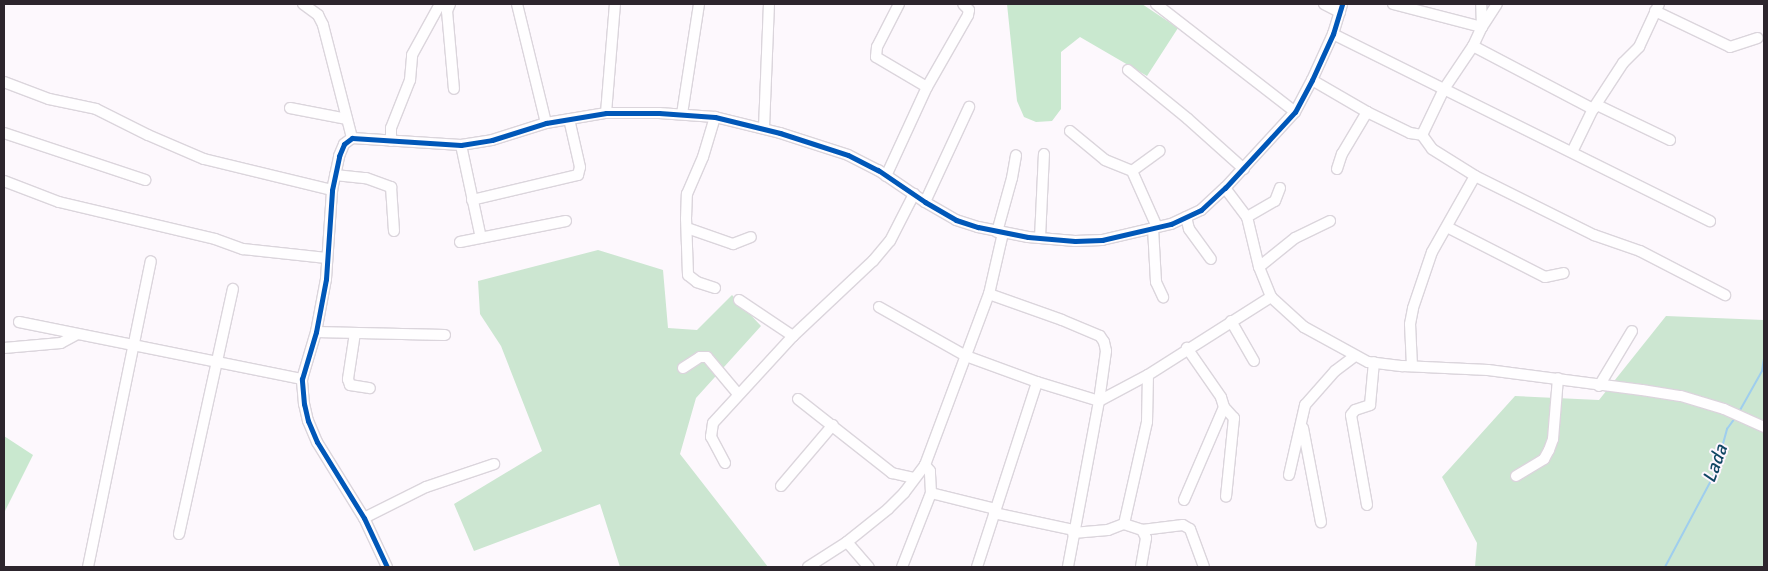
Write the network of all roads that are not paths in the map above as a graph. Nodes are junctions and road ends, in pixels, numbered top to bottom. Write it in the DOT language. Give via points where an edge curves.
graph roads {
  1 [pos="440,4"];
  2 [pos="450,4"];
  3 [pos="517,4"];
  4 [pos="615,4"];
  5 [pos="699,4"];
  6 [pos="769,4"];
  7 [pos="899,4"];
  8 [pos="963,4"];
  9 [pos="1156,4"];
  10 [pos="1324,4"];
  11 [pos="1393,4"];
  12 [pos="1481,4"];
  13 [pos="1497,4"];
  14 [pos="307,5"];
  15 [pos="1341,8"];
  16 [pos="1657,8"];
  17 [pos="1482,27"];
  18 [pos="1333,34"];
  19 [pos="1758,38"];
  20 [pos="1473,46"];
  21 [pos="1128,70"];
  22 [pos="1312,80"];
  23 [pos="4,82"];
  24 [pos="927,87"];
  25 [pos="454,89"];
  26 [pos="1444,89"];
  27 [pos="969,107"];
  28 [pos="1595,107"];
  29 [pos="290,108"];
  30 [pos="1295,112"];
  31 [pos="1367,112"];
  32 [pos="606,113"];
  33 [pos="682,114"];
  34 [pos="715,117"];
  35 [pos="347,119"];
  36 [pos="568,119"];
  37 [pos="546,123"];
  38 [pos="764,128"];
  39 [pos="1070,131"];
  40 [pos="4,133"];
  41 [pos="1422,135"];
  42 [pos="352,138"];
  43 [pos="392,140"];
  44 [pos="1670,140"];
  45 [pos="461,145"];
  46 [pos="1160,151"];
  47 [pos="1572,152"];
  48 [pos="1044,154"];
  49 [pos="1016,155"];
  50 [pos="1244,169"];
  51 [pos="1337,169"];
  52 [pos="1132,171"];
  53 [pos="335,175"];
  54 [pos="886,176"];
  55 [pos="1475,176"];
  56 [pos="146,180"];
  57 [pos="4,181"];
  58 [pos="1225,188"];
  59 [pos="1280,188"];
  60 [pos="332,190"];
  61 [pos="914,194"];
  62 [pos="472,200"];
  63 [pos="925,202"];
  64 [pos="1186,217"];
  65 [pos="1247,217"];
  66 [pos="566,221"];
  67 [pos="1330,221"];
  68 [pos="1710,221"];
  69 [pos="1447,227"];
  70 [pos="687,228"];
  71 [pos="1155,228"];
  72 [pos="394,231"];
  73 [pos="1000,232"];
  74 [pos="751,237"];
  75 [pos="481,238"];
  76 [pos="1040,238"];
  77 [pos="460,242"];
  78 [pos="327,258"];
  79 [pos="1211,259"];
  80 [pos="151,260"];
  81 [pos="1259,267"];
  82 [pos="1564,273"];
  83 [pos="715,288"];
  84 [pos="233,289"];
  85 [pos="989,294"];
  86 [pos="1725,294"];
  87 [pos="1271,296"];
  88 [pos="1163,297"];
  89 [pos="739,300"];
  90 [pos="879,307"];
  91 [pos="1232,321"];
  92 [pos="19,322"];
  93 [pos="1632,331"];
  94 [pos="316,332"];
  95 [pos="355,333"];
  96 [pos="77,334"];
  97 [pos="445,335"];
  98 [pos="793,336"];
  99 [pos="134,345"];
  100 [pos="4,348"];
  101 [pos="1187,348"];
  102 [pos="966,356"];
  103 [pos="1355,356"];
  104 [pos="1254,361"];
  105 [pos="217,362"];
  106 [pos="1374,362"];
  107 [pos="1412,366"];
  108 [pos="683,368"];
  109 [pos="1148,374"];
  110 [pos="1558,378"];
  111 [pos="302,379"];
  112 [pos="1037,382"];
  113 [pos="1599,386"];
  114 [pos="370,388"];
  115 [pos="738,394"];
  116 [pos="798,399"];
  117 [pos="1099,401"];
  118 [pos="1224,407"];
  119 [pos="1302,422"];
  120 [pos="833,425"];
  121 [pos="1764,427"];
  122 [pos="725,463"];
  123 [pos="494,464"];
  124 [pos="925,464"];
  125 [pos="1289,475"];
  126 [pos="1516,476"];
  127 [pos="913,478"];
  128 [pos="781,486"];
  129 [pos="931,493"];
  130 [pos="1226,497"];
  131 [pos="1184,500"];
  132 [pos="1367,505"];
  133 [pos="994,511"];
  134 [pos="364,518"];
  135 [pos="1321,522"];
  136 [pos="1124,524"];
  137 [pos="1142,530"];
  138 [pos="1073,531"];
  139 [pos="179,534"];
  140 [pos="848,542"];
  141 [pos="88,567"];
  142 [pos="387,567"];
  143 [pos="808,567"];
  144 [pos="869,567"];
  145 [pos="902,567"];
  146 [pos="977,567"];
  147 [pos="1068,567"];
  148 [pos="1141,567"];
  149 [pos="1204,567"];
  1 -- 43 [label="street" via="412,55 410,80 391,128"];
  2 -- 25 [label="street" via="447,11"];
  3 -- 37 [label="street"];
  4 -- 32 [label="street"];
  5 -- 33 [label="street"];
  6 -- 38 [label="street"];
  7 -- 24 [label="street" via="877,47 876,57"];
  8 -- 24 [label="street" via="969,10 968,15"];
  9 -- 30 [label="street"];
  10 -- 15 [label="street"];
  11 -- 17 [label="street"];
  12 -- 17 [label="street"];
  13 -- 17 [label="street"];
  14 -- 35 [label="street" via="323,25"];
  15 -- 18 [label="street"];
  16 -- 19 [label="street" via="1730,47"];
  16 -- 28 [label="street" via="1639,47 1623,63"];
  17 -- 20 [label="street"];
  18 -- 22 [label="street"];
  18 -- 26 [label="street"];
  20 -- 26 [label="street"];
  20 -- 28 [label="street"];
  21 -- 50 [label="street"];
  22 -- 30 [label="street"];
  22 -- 31 [label="street"];
  23 -- 60 [label="street" via="49,98 96,109 204,159"];
  24 -- 54 [label="street"];
  26 -- 41 [label="street"];
  26 -- 47 [label="street"];
  27 -- 63 [label="street"];
  28 -- 44 [label="street"];
  28 -- 47 [label="street"];
  29 -- 35 [label="street"];
  30 -- 50 [label="street"];
  31 -- 41 [label="street" via="1410,133"];
  31 -- 51 [label="street" via="1342,154"];
  32 -- 33 [label="street"];
  32 -- 36 [label="street"];
  33 -- 34 [label="street"];
  34 -- 38 [label="street"];
  34 -- 70 [label="street" via="687,194"];
  35 -- 42 [label="street"];
  36 -- 37 [label="street"];
  36 -- 62 [label="street" via="580,167 578,175"];
  37 -- 45 [label="street" via="492,140"];
  38 -- 54 [label="street" via="848,155"];
  39 -- 52 [label="street" via="1105,160"];
  40 -- 56 [label="street"];
  41 -- 55 [label="street" via="1432,149"];
  42 -- 43 [label="street"];
  42 -- 53 [label="street" via="344,144"];
  43 -- 45 [label="street"];
  45 -- 62 [label="street"];
  46 -- 52 [label="street"];
  47 -- 68 [label="street"];
  48 -- 76 [label="street"];
  49 -- 73 [label="street"];
  50 -- 58 [label="street"];
  52 -- 71 [label="street"];
  53 -- 60 [label="street"];
  53 -- 72 [label="street" via="366,178 391,187"];
  54 -- 61 [label="street"];
  55 -- 69 [label="street"];
  55 -- 86 [label="street" via="1594,235 1640,251"];
  57 -- 78 [label="street" via="59,202 198,234 243,249"];
  58 -- 64 [label="street" via="1201,210"];
  58 -- 65 [label="street"];
  59 -- 65 [label="street" via="1275,202"];
  60 -- 78 [label="street"];
  61 -- 63 [label="street"];
  61 -- 98 [label="street" via="890,241 843,292"];
  62 -- 75 [label="street"];
  63 -- 73 [label="street" via="956,220"];
  64 -- 71 [label="street"];
  64 -- 79 [label="street" via="1190,229"];
  65 -- 81 [label="street"];
  66 -- 75 [label="street"];
  67 -- 81 [label="street" via="1295,238"];
  69 -- 82 [label="street" via="1545,277"];
  69 -- 107 [label="street" via="1432,252 1413,308 1410,324"];
  70 -- 74 [label="street" via="733,244"];
  70 -- 83 [label="street" via="688,275"];
  71 -- 76 [label="street" via="1102,240"];
  71 -- 88 [label="street" via="1156,282"];
  73 -- 76 [label="street"];
  73 -- 85 [label="street"];
  75 -- 77 [label="street"];
  78 -- 94 [label="street"];
  80 -- 99 [label="street"];
  81 -- 87 [label="street"];
  84 -- 105 [label="street"];
  85 -- 102 [label="street"];
  85 -- 117 [label="street" via="1100,336 1106,351"];
  87 -- 91 [label="street"];
  87 -- 103 [label="street" via="1304,327"];
  89 -- 98 [label="street"];
  90 -- 102 [label="street"];
  91 -- 101 [label="street"];
  91 -- 104 [label="street"];
  92 -- 96 [label="street"];
  93 -- 113 [label="street"];
  94 -- 95 [label="street"];
  94 -- 111 [label="street"];
  95 -- 97 [label="street"];
  95 -- 114 [label="street" via="348,379 350,385"];
  96 -- 99 [label="street"];
  96 -- 100 [label="street" via="61,343"];
  98 -- 115 [label="street"];
  99 -- 105 [label="street"];
  99 -- 141 [label="street"];
  101 -- 109 [label="street"];
  101 -- 118 [label="street" via="1221,397"];
  102 -- 112 [label="street"];
  102 -- 124 [label="street"];
  103 -- 106 [label="street"];
  103 -- 119 [label="street" via="1314,392 1305,405"];
  105 -- 111 [label="street"];
  105 -- 139 [label="street"];
  106 -- 107 [label="street"];
  106 -- 132 [label="street" via="1370,405 1355,410 1351,415"];
  107 -- 110 [label="street"];
  108 -- 115 [label="street" via="700,357 707,357"];
  109 -- 117 [label="street"];
  109 -- 136 [label="street" via="1147,422"];
  110 -- 113 [label="street"];
  110 -- 126 [label="street" via="1553,439 1549,450 1544,459"];
  111 -- 134 [label="street" via="308,421 316,442"];
  112 -- 117 [label="street"];
  112 -- 133 [label="street"];
  113 -- 121 [label="street" via="1681,396 1724,409"];
  115 -- 122 [label="street" via="713,423 711,437"];
  116 -- 120 [label="street"];
  117 -- 138 [label="street"];
  118 -- 130 [label="street" via="1234,418"];
  118 -- 131 [label="street"];
  119 -- 125 [label="street"];
  119 -- 135 [label="street"];
  120 -- 127 [label="street" via="892,473"];
  120 -- 128 [label="street"];
  123 -- 134 [label="street" via="426,487"];
  124 -- 127 [label="street"];
  124 -- 129 [label="street" via="930,471"];
  127 -- 140 [label="street" via="904,493"];
  129 -- 133 [label="street"];
  129 -- 145 [label="street"];
  133 -- 138 [label="street"];
  133 -- 146 [label="street"];
  134 -- 142 [label="street"];
  136 -- 137 [label="street"];
  136 -- 138 [label="street" via="1108,530"];
  137 -- 148 [label="street" via="1146,538"];
  137 -- 149 [label="street" via="1183,525 1190,529"];
  138 -- 147 [label="street"];
  140 -- 143 [label="street"];
  140 -- 144 [label="street"];
}
